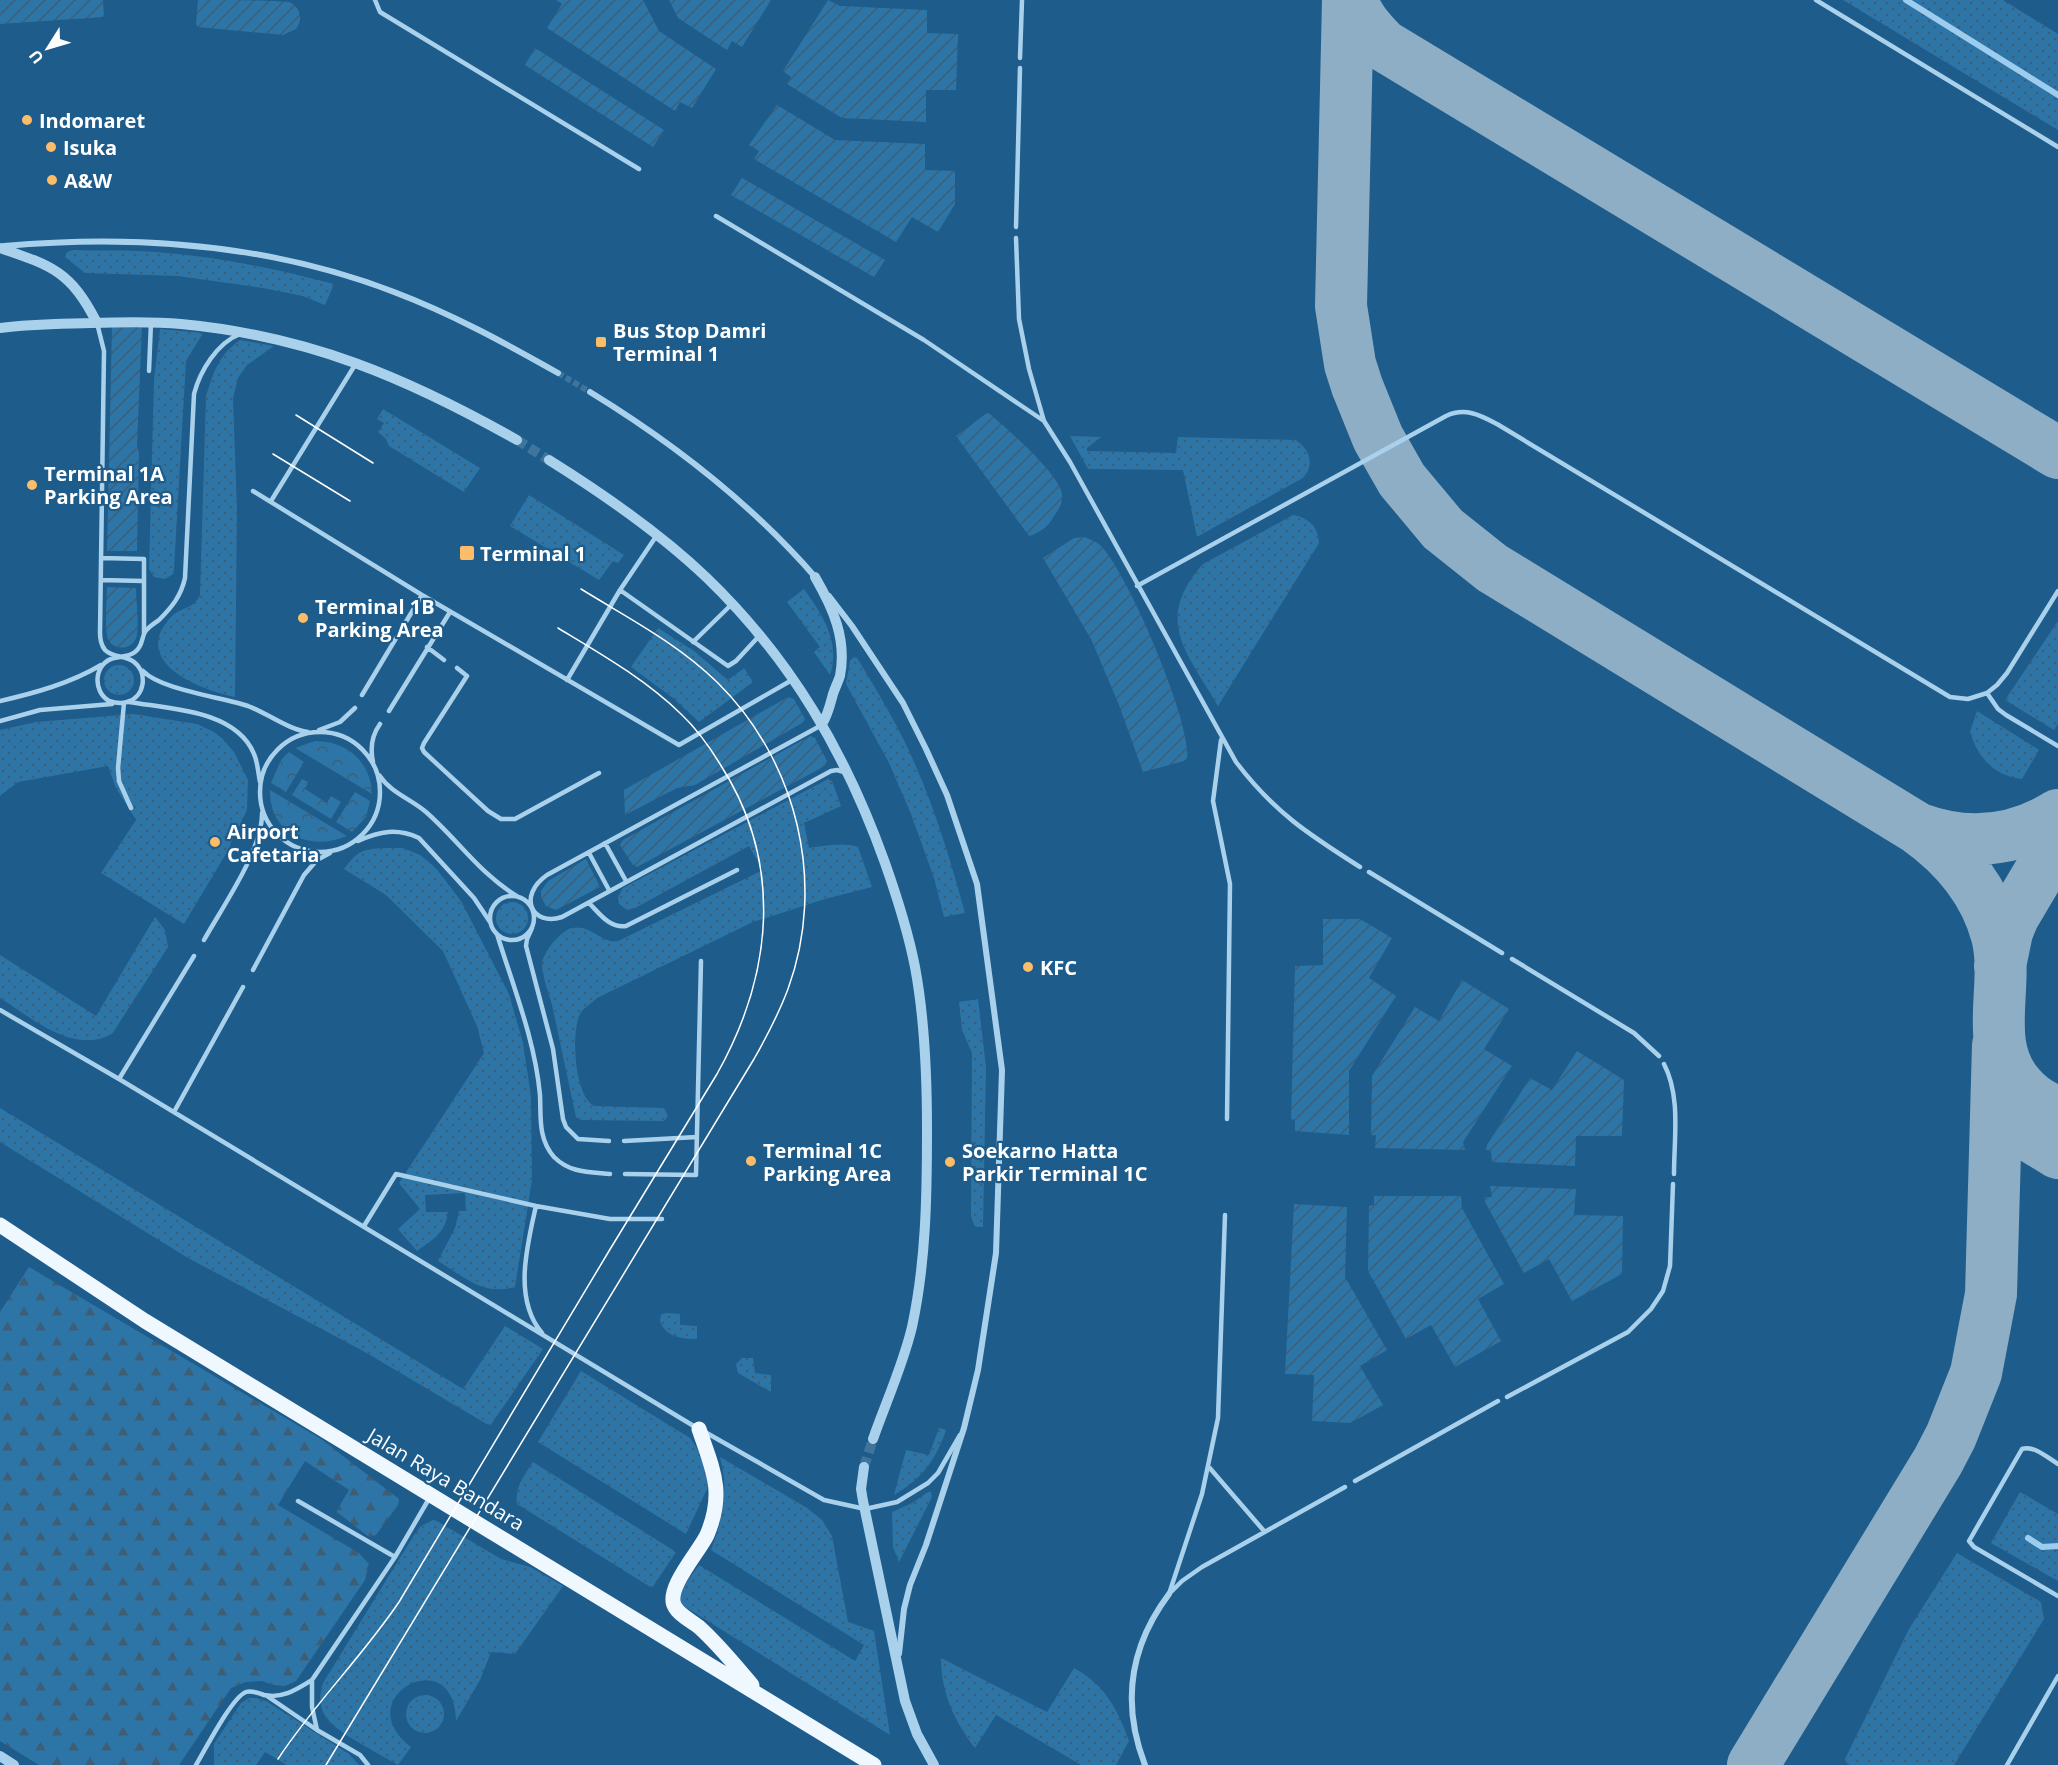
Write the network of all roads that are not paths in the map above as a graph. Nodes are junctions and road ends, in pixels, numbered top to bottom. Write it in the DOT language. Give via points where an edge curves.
graph roads {
  1 [pos="375,0"];
  2 [pos="1022,0"];
  3 [pos="1816,0"];
  4 [pos="1020,58"];
  5 [pos="1020,69"];
  6 [pos="2058,147"];
  7 [pos="639,170"];
  8 [pos="716,216"];
  9 [pos="1016,227"];
  10 [pos="1016,238"];
  11 [pos="0,247"];
  12 [pos="151,322"];
  13 [pos="97,323"];
  14 [pos="0,328"];
  15 [pos="242,333"];
  16 [pos="357,363"];
  17 [pos="150,371"];
  18 [pos="558,373"];
  19 [pos="590,392"];
  20 [pos="1044,421"];
  21 [pos="517,440"];
  22 [pos="549,460"];
  23 [pos="253,491"];
  24 [pos="271,501"];
  25 [pos="657,535"];
  26 [pos="101,558"];
  27 [pos="815,577"];
  28 [pos="100,580"];
  29 [pos="143,582"];
  30 [pos="1137,586"];
  31 [pos="620,590"];
  32 [pos="2058,591"];
  33 [pos="422,595"];
  34 [pos="732,604"];
  35 [pos="450,612"];
  36 [pos="144,633"];
  37 [pos="760,635"];
  38 [pos="693,642"];
  39 [pos="427,647"];
  40 [pos="123,657"];
  41 [pos="109,660"];
  42 [pos="444,660"];
  43 [pos="139,667"];
  44 [pos="457,668"];
  45 [pos="793,679"];
  46 [pos="567,680"];
  47 [pos="1987,693"];
  48 [pos="362,695"];
  49 [pos="0,701"];
  50 [pos="124,703"];
  51 [pos="355,708"];
  52 [pos="389,711"];
  53 [pos="0,721"];
  54 [pos="380,724"];
  55 [pos="822,724"];
  56 [pos="311,733"];
  57 [pos="1221,738"];
  58 [pos="2058,746"];
  59 [pos="376,770"];
  60 [pos="599,773"];
  61 [pos="851,777"];
  62 [pos="260,788"];
  63 [pos="262,807"];
  64 [pos="131,808"];
  65 [pos="353,843"];
  66 [pos="605,843"];
  67 [pos="335,850"];
  68 [pos="589,853"];
  69 [pos="1360,867"];
  70 [pos="737,870"];
  71 [pos="1369,872"];
  72 [pos="626,881"];
  73 [pos="609,890"];
  74 [pos="518,897"];
  75 [pos="589,903"];
  76 [pos="532,907"];
  77 [pos="490,922"];
  78 [pos="532,928"];
  79 [pos="497,934"];
  80 [pos="204,940"];
  81 [pos="1502,953"];
  82 [pos="194,957"];
  83 [pos="1512,959"];
  84 [pos="702,961"];
  85 [pos="253,970"];
  86 [pos="243,987"];
  87 [pos="0,1010"];
  88 [pos="1659,1056"];
  89 [pos="1664,1064"];
  90 [pos="119,1079"];
  91 [pos="174,1112"];
  92 [pos="1227,1119"];
  93 [pos="697,1137"];
  94 [pos="609,1141"];
  95 [pos="624,1141"];
  96 [pos="610,1174"];
  97 [pos="625,1174"];
  98 [pos="1674,1174"];
  99 [pos="1673,1185"];
  100 [pos="536,1206"];
  101 [pos="1225,1215"];
  102 [pos="662,1219"];
  103 [pos="0,1225"];
  104 [pos="364,1226"];
  105 [pos="546,1337"];
  106 [pos="1507,1397"];
  107 [pos="1498,1401"];
  108 [pos="964,1428"];
  109 [pos="699,1429"];
  110 [pos="873,1439"];
  111 [pos="2058,1464"];
  112 [pos="1208,1466"];
  113 [pos="864,1467"];
  114 [pos="1355,1481"];
  115 [pos="1345,1487"];
  116 [pos="432,1494"];
  117 [pos="298,1501"];
  118 [pos="865,1509"];
  119 [pos="1264,1531"];
  120 [pos="395,1557"];
  121 [pos="1169,1594"];
  122 [pos="2058,1596"];
  123 [pos="898,1672"];
  124 [pos="2058,1676"];
  125 [pos="312,1680"];
  126 [pos="265,1695"];
  127 [pos="762,1696"];
  128 [pos="317,1730"];
  129 [pos="0,1756"];
  130 [pos="14,1765"];
  131 [pos="196,1765"];
  132 [pos="368,1765"];
  133 [pos="874,1765"];
  134 [pos="934,1765"];
  135 [pos="1145,1765"];
  136 [pos="2007,1765"];
  1 -- 7 [label="lane" via="380,12"];
  2 -- 4 [label="lane"];
  3 -- 6 [label="lane"];
  5 -- 9 [label="lane"];
  8 -- 20 [label="lane" via="924,340"];
  10 -- 20 [label="lane" via="1019,319"];
  11 -- 13 [label="street" via="38,261 66,278 85,300"];
  11 -- 18 [label="street" via="47,242 169,242 274,256 394,292 443,312"];
  12 -- 13 [label="street"];
  12 -- 15 [label="street"];
  12 -- 17 [label="lane"];
  13 -- 14 [label="street"];
  13 -- 26 [label="lane" via="104,351"];
  15 -- 16 [label="street" via="290,342"];
  15 -- 36 [label="lane" via="224,343 197,382 185,578 178,599"];
  16 -- 21 [label="street" via="428,392"];
  16 -- 24 [label="lane"];
  19 -- 27 [label="street" via="674,446 730,491"];
  20 -- 30 [label="lane"];
  22 -- 25 [label="street"];
  23 -- 24 [label="lane"];
  24 -- 33 [label="lane"];
  25 -- 31 [label="lane"];
  25 -- 34 [label="street"];
  26 -- 28 [label="lane"];
  26 -- 29 [label="lane" via="144,559"];
  27 -- 55 [label="street" via="837,621 841,643 840,677"];
  27 -- 108 [label="street" via="903,703 946,795 976,884 1002,1070 996,1253 978,1370"];
  28 -- 29 [label="lane"];
  28 -- 40 [label="lane" via="101,644 110,654"];
  29 -- 36 [label="lane"];
  30 -- 47 [label="lane" via="1446,416 1471,412 1950,696 1968,699"];
  30 -- 57 [label="lane"];
  31 -- 38 [label="lane"];
  31 -- 46 [label="lane"];
  32 -- 47 [label="lane" via="2007,673"];
  33 -- 35 [label="lane"];
  33 -- 48 [label="lane"];
  34 -- 37 [label="street"];
  34 -- 38 [label="lane"];
  35 -- 39 [label="lane"];
  35 -- 46 [label="lane"];
  36 -- 40 [label="lane" via="139,649"];
  37 -- 38 [label="lane" via="728,666"];
  37 -- 45 [label="street"];
  39 -- 42 [label="lane"];
  39 -- 52 [label="lane"];
  40 -- 41 [label="lane"];
  40 -- 43 [label="lane"];
  41 -- 49 [label="lane" via="46,689"];
  41 -- 50 [label="lane" via="99,670 98,685 105,697"];
  43 -- 50 [label="lane" via="142,687 135,698"];
  43 -- 56 [label="lane" via="161,683 250,707"];
  44 -- 60 [label="lane" via="466,676 422,748 488,811 501,819 514,819"];
  45 -- 46 [label="lane" via="679,745"];
  45 -- 55 [label="street"];
  47 -- 58 [label="lane" via="2006,715"];
  50 -- 53 [label="lane" via="40,710"];
  50 -- 62 [label="lane" via="216,718 233,728 254,754"];
  50 -- 64 [label="lane" via="118,768 119,781"];
  51 -- 56 [label="lane" via="335,726"];
  54 -- 59 [label="lane" via="372,743"];
  55 -- 61 [label="street"];
  55 -- 66 [label="lane"];
  56 -- 59 [label="lane" via="331,733 350,740 366,753"];
  56 -- 62 [label="lane" via="292,739 276,751 265,768"];
  57 -- 69 [label="lane" via="1254,786 1277,810"];
  57 -- 92 [label="lane" via="1214,801 1230,884"];
  59 -- 65 [label="lane" via="380,790 377,811 368,829"];
  59 -- 74 [label="lane" via="388,786 427,812 487,875"];
  61 -- 72 [label="lane" via="840,770 831,771"];
  61 -- 110 [label="street" via="899,903 909,943 919,999 927,1098 925,1232 917,1298 911,1328"];
  62 -- 63 [label="lane"];
  63 -- 67 [label="lane" via="270,824 290,844 316,852"];
  63 -- 80 [label="lane" via="261,829 254,849"];
  65 -- 67 [label="lane"];
  65 -- 77 [label="lane" via="391,831 419,838 474,898"];
  66 -- 68 [label="lane"];
  66 -- 72 [label="lane"];
  67 -- 85 [label="lane" via="317,860 304,875"];
  68 -- 73 [label="lane"];
  68 -- 76 [label="lane" via="540,880 531,890"];
  70 -- 75 [label="lane" via="626,926 612,924"];
  71 -- 81 [label="lane"];
  72 -- 73 [label="lane"];
  73 -- 75 [label="lane"];
  74 -- 76 [label="lane"];
  74 -- 77 [label="lane" via="497,901"];
  75 -- 76 [label="lane" via="549,919"];
  76 -- 78 [label="lane"];
  77 -- 79 [label="lane"];
  78 -- 79 [label="lane" via="516,940"];
  78 -- 94 [label="lane" via="526,946 553,1049 563,1119 578,1139"];
  79 -- 96 [label="lane" via="531,1046 543,1138 554,1156 571,1170"];
  82 -- 90 [label="lane"];
  83 -- 88 [label="lane" via="1634,1033"];
  84 -- 93 [label="lane"];
  86 -- 91 [label="lane"];
  87 -- 90 [label="lane"];
  89 -- 98 [label="lane" via="1673,1088"];
  90 -- 91 [label="lane"];
  91 -- 104 [label="lane"];
  93 -- 95 [label="lane"];
  93 -- 97 [label="lane" via="696,1175"];
  99 -- 106 [label="lane" via="1670,1266 1657,1301 1628,1332"];
  100 -- 102 [label="lane" via="610,1219"];
  100 -- 104 [label="lane" via="396,1174"];
  100 -- 105 [label="lane" via="528,1244 525,1292 531,1317"];
  101 -- 112 [label="lane" via="1218,1419"];
  103 -- 116 [label="main road, Jalan Raya Bandara" via="145,1321"];
  104 -- 105 [label="lane"];
  105 -- 109 [label="lane"];
  107 -- 114 [label="lane"];
  108 -- 118 [label="lane" via="928,1483 897,1502"];
  108 -- 123 [label="street" via="910,1585 900,1634"];
  109 -- 118 [label="lane" via="824,1500"];
  109 -- 127 [label="main road" via="714,1469 713,1516 706,1537 672,1599 674,1607 714,1641"];
  111 -- 122 [label="lane" via="2033,1449 2022,1449 1969,1541"];
  112 -- 119 [label="lane"];
  112 -- 121 [label="lane"];
  113 -- 118 [label="street" via="861,1490"];
  115 -- 119 [label="lane"];
  116 -- 120 [label="lane"];
  116 -- 127 [label="main road, Jalan Raya Bandara"];
  117 -- 120 [label="lane"];
  118 -- 123 [label="street"];
  119 -- 121 [label="lane" via="1202,1567"];
  120 -- 125 [label="lane"];
  121 -- 135 [label="street" via="1158,1608 1135,1662 1131,1705"];
  123 -- 134 [label="street" via="904,1701"];
  124 -- 136 [label="lane"];
  125 -- 126 [label="lane" via="280,1696"];
  125 -- 128 [label="lane"];
  126 -- 128 [label="lane"];
  126 -- 131 [label="lane" via="245,1692 232,1704"];
  127 -- 133 [label="main road, Jalan Raya Bandara"];
  128 -- 132 [label="lane" via="360,1755"];
  129 -- 130 [label="street"];
}
